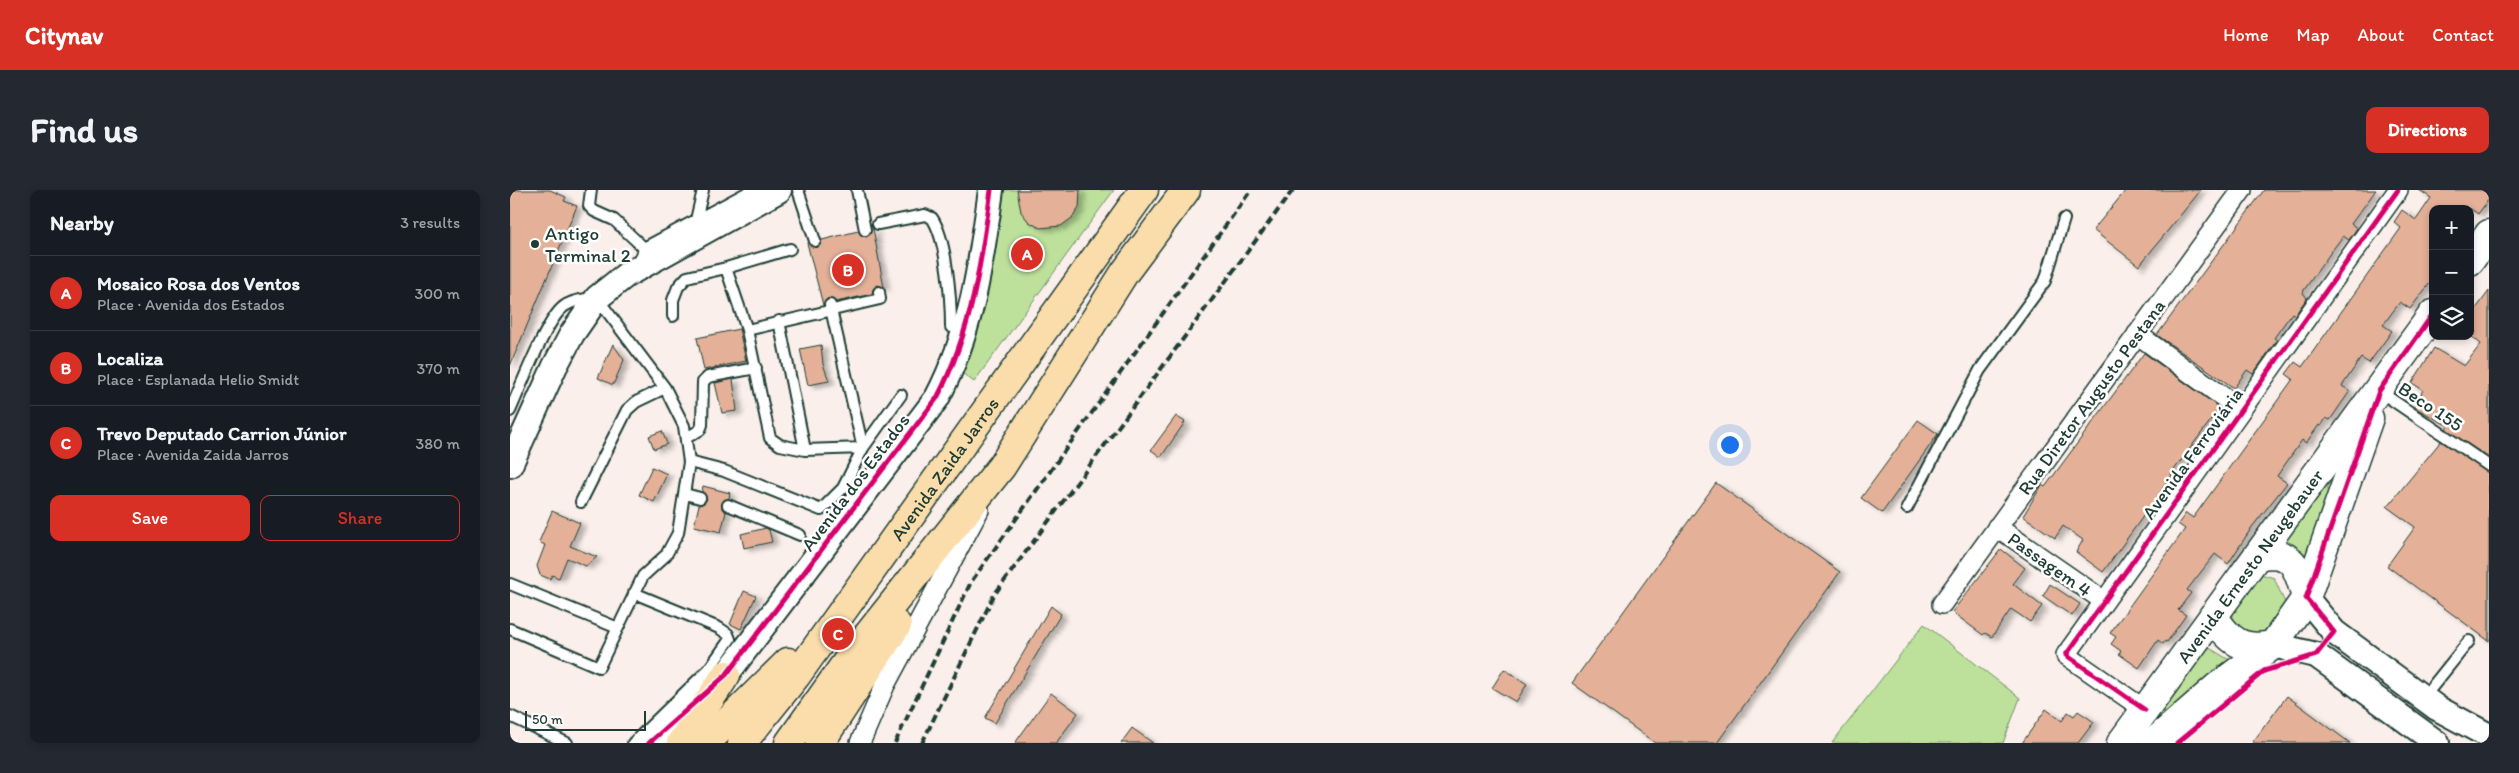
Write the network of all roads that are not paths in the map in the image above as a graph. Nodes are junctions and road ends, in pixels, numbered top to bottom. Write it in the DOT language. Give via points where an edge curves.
graph roads {
  1 [pos="591,190"];
  2 [pos="752,190"];
  3 [pos="779,190"];
  4 [pos="798,190"];
  5 [pos="858,190"];
  6 [pos="991,190"];
  7 [pos="1144,190"];
  8 [pos="1186,190"];
  9 [pos="2242,190"];
  10 [pos="2398,190"];
  11 [pos="704,191"];
  12 [pos="2064,219"];
  13 [pos="696,220"];
  14 [pos="878,224"];
  15 [pos="865,230"];
  16 [pos="2489,234"];
  17 [pos="815,241"];
  18 [pos="790,249"];
  19 [pos="2474,255"];
  20 [pos="641,259"];
  21 [pos="726,268"];
  22 [pos="879,296"];
  23 [pos="598,298"];
  24 [pos="831,308"];
  25 [pos="673,316"];
  26 [pos="2429,320"];
  27 [pos="779,321"];
  28 [pos="951,326"];
  29 [pos="747,330"];
  30 [pos="2137,334"];
  31 [pos="756,368"];
  32 [pos="665,388"];
  33 [pos="2379,391"];
  34 [pos="901,394"];
  35 [pos="2241,410"];
  36 [pos="510,411"];
  37 [pos="686,438"];
  38 [pos="863,448"];
  39 [pos="805,450"];
  40 [pos="689,462"];
  41 [pos="510,465"];
  42 [pos="1002,466"];
  43 [pos="2489,466"];
  44 [pos="685,494"];
  45 [pos="700,498"];
  46 [pos="581,502"];
  47 [pos="728,505"];
  48 [pos="1907,508"];
  49 [pos="1997,526"];
  50 [pos="800,535"];
  51 [pos="2258,556"];
  52 [pos="510,584"];
  53 [pos="634,592"];
  54 [pos="2306,598"];
  55 [pos="2104,601"];
  56 [pos="1942,604"];
  57 [pos="845,607"];
  58 [pos="2213,616"];
  59 [pos="618,628"];
  60 [pos="510,629"];
  61 [pos="2469,641"];
  62 [pos="2273,645"];
  63 [pos="726,675"];
  64 [pos="2424,697"];
  65 [pos="2145,710"];
  66 [pos="510,716"];
  67 [pos="2489,736"];
  68 [pos="567,743"];
  69 [pos="633,743"];
  70 [pos="649,743"];
  71 [pos="681,743"];
  72 [pos="706,743"];
  73 [pos="742,743"];
  74 [pos="789,743"];
  75 [pos="820,743"];
  76 [pos="860,743"];
  77 [pos="2121,743"];
  78 [pos="2153,743"];
  79 [pos="2437,743"];
  1 -- 20 [label="lane" via="589,206 614,220"];
  2 -- 13 [label="lane"];
  3 -- 20 [label="street"];
  4 -- 17 [label="lane"];
  5 -- 15 [label="lane"];
  6 -- 63 [label="street, Avenida dos Estados" via="981,267 965,332 958,356 938,398"];
  7 -- 57 [label="highway, Avenida Zaida Jarros"];
  8 -- 42 [label="highway" via="1126,272"];
  9 -- 30 [label="street, Rua Diretor Augusto Pestana"];
  10 -- 35 [label="street, Avenida Ferroviária"];
  11 -- 13 [label="lane"];
  12 -- 48 [label="lane" via="2045,281 1980,370"];
  13 -- 20 [label="lane"];
  14 -- 28 [label="lane" via="925,215 932,218 941,240 951,300"];
  16 -- 19 [label="main road"];
  18 -- 21 [label="lane"];
  20 -- 23 [label="street"];
  21 -- 25 [label="lane" via="688,276 678,287"];
  21 -- 29 [label="lane"];
  22 -- 24 [label="lane"];
  23 -- 32 [label="lane"];
  23 -- 36 [label="lane" via="577,301 562,308 552,322"];
  23 -- 41 [label="street" via="572,334 555,366"];
  24 -- 27 [label="lane"];
  24 -- 38 [label="lane"];
  26 -- 33 [label="main road, Avenida Ernesto Neugebauer"];
  27 -- 29 [label="lane"];
  27 -- 39 [label="lane"];
  29 -- 31 [label="lane"];
  30 -- 35 [label="street"];
  30 -- 49 [label="street, Rua Diretor Augusto Pestana"];
  31 -- 37 [label="lane" via="708,377 703,382 702,425 700,430"];
  31 -- 39 [label="lane" via="770,438 780,445"];
  32 -- 37 [label="lane" via="684,426"];
  32 -- 46 [label="lane" via="627,410"];
  33 -- 43 [label="lane, Beco 155"];
  33 -- 51 [label="main road, Avenida Ernesto Neugebauer"];
  33 -- 54 [label="main road, Avenida Ernesto Neugebauer"];
  34 -- 38 [label="lane"];
  35 -- 55 [label="street, Avenida Ferroviária"];
  37 -- 40 [label="lane"];
  38 -- 39 [label="lane"];
  38 -- 40 [label="lane" via="843,488 821,510 724,470"];
  40 -- 44 [label="lane"];
  42 -- 74 [label="highway" via="848,660"];
  42 -- 75 [label="highway"];
  42 -- 76 [label="street" via="886,685"];
  44 -- 45 [label="lane"];
  44 -- 53 [label="lane" via="678,533 666,555 643,576"];
  47 -- 50 [label="lane"];
  49 -- 55 [label="street, Passagem 4"];
  49 -- 56 [label="street, Rua Diretor Augusto Pestana"];
  51 -- 54 [label="main road" via="2271,553 2285,556 2292,562 2298,569"];
  51 -- 58 [label="main road, Avenida Ernesto Neugebauer"];
  52 -- 59 [label="lane"];
  53 -- 59 [label="lane"];
  53 -- 69 [label="lane" via="718,628 730,639 709,669"];
  54 -- 62 [label="main road, Avenida Ernesto Neugebauer"];
  54 -- 64 [label="street" via="2334,632"];
  55 -- 65 [label="street, Avenida Ferroviária" via="2066,655"];
  57 -- 72 [label="highway"];
  57 -- 73 [label="highway, Avenida Zaida Jarros" via="796,676"];
  58 -- 62 [label="main road" via="2229,637 2242,646 2258,648"];
  58 -- 65 [label="main road, Avenida Ernesto Neugebauer"];
  59 -- 60 [label="lane" via="599,667"];
  61 -- 64 [label="lane"];
  62 -- 78 [label="main road, Avenida Ernesto Neugebauer" via="2217,687"];
  62 -- 79 [label="street" via="2316,655"];
  63 -- 70 [label="street, Avenida dos Estados"];
  63 -- 71 [label="highway"];
  64 -- 67 [label="street" via="2437,708"];
  65 -- 77 [label="main road, Avenida Ernesto Neugebauer"];
  66 -- 68 [label="lane"];
}
